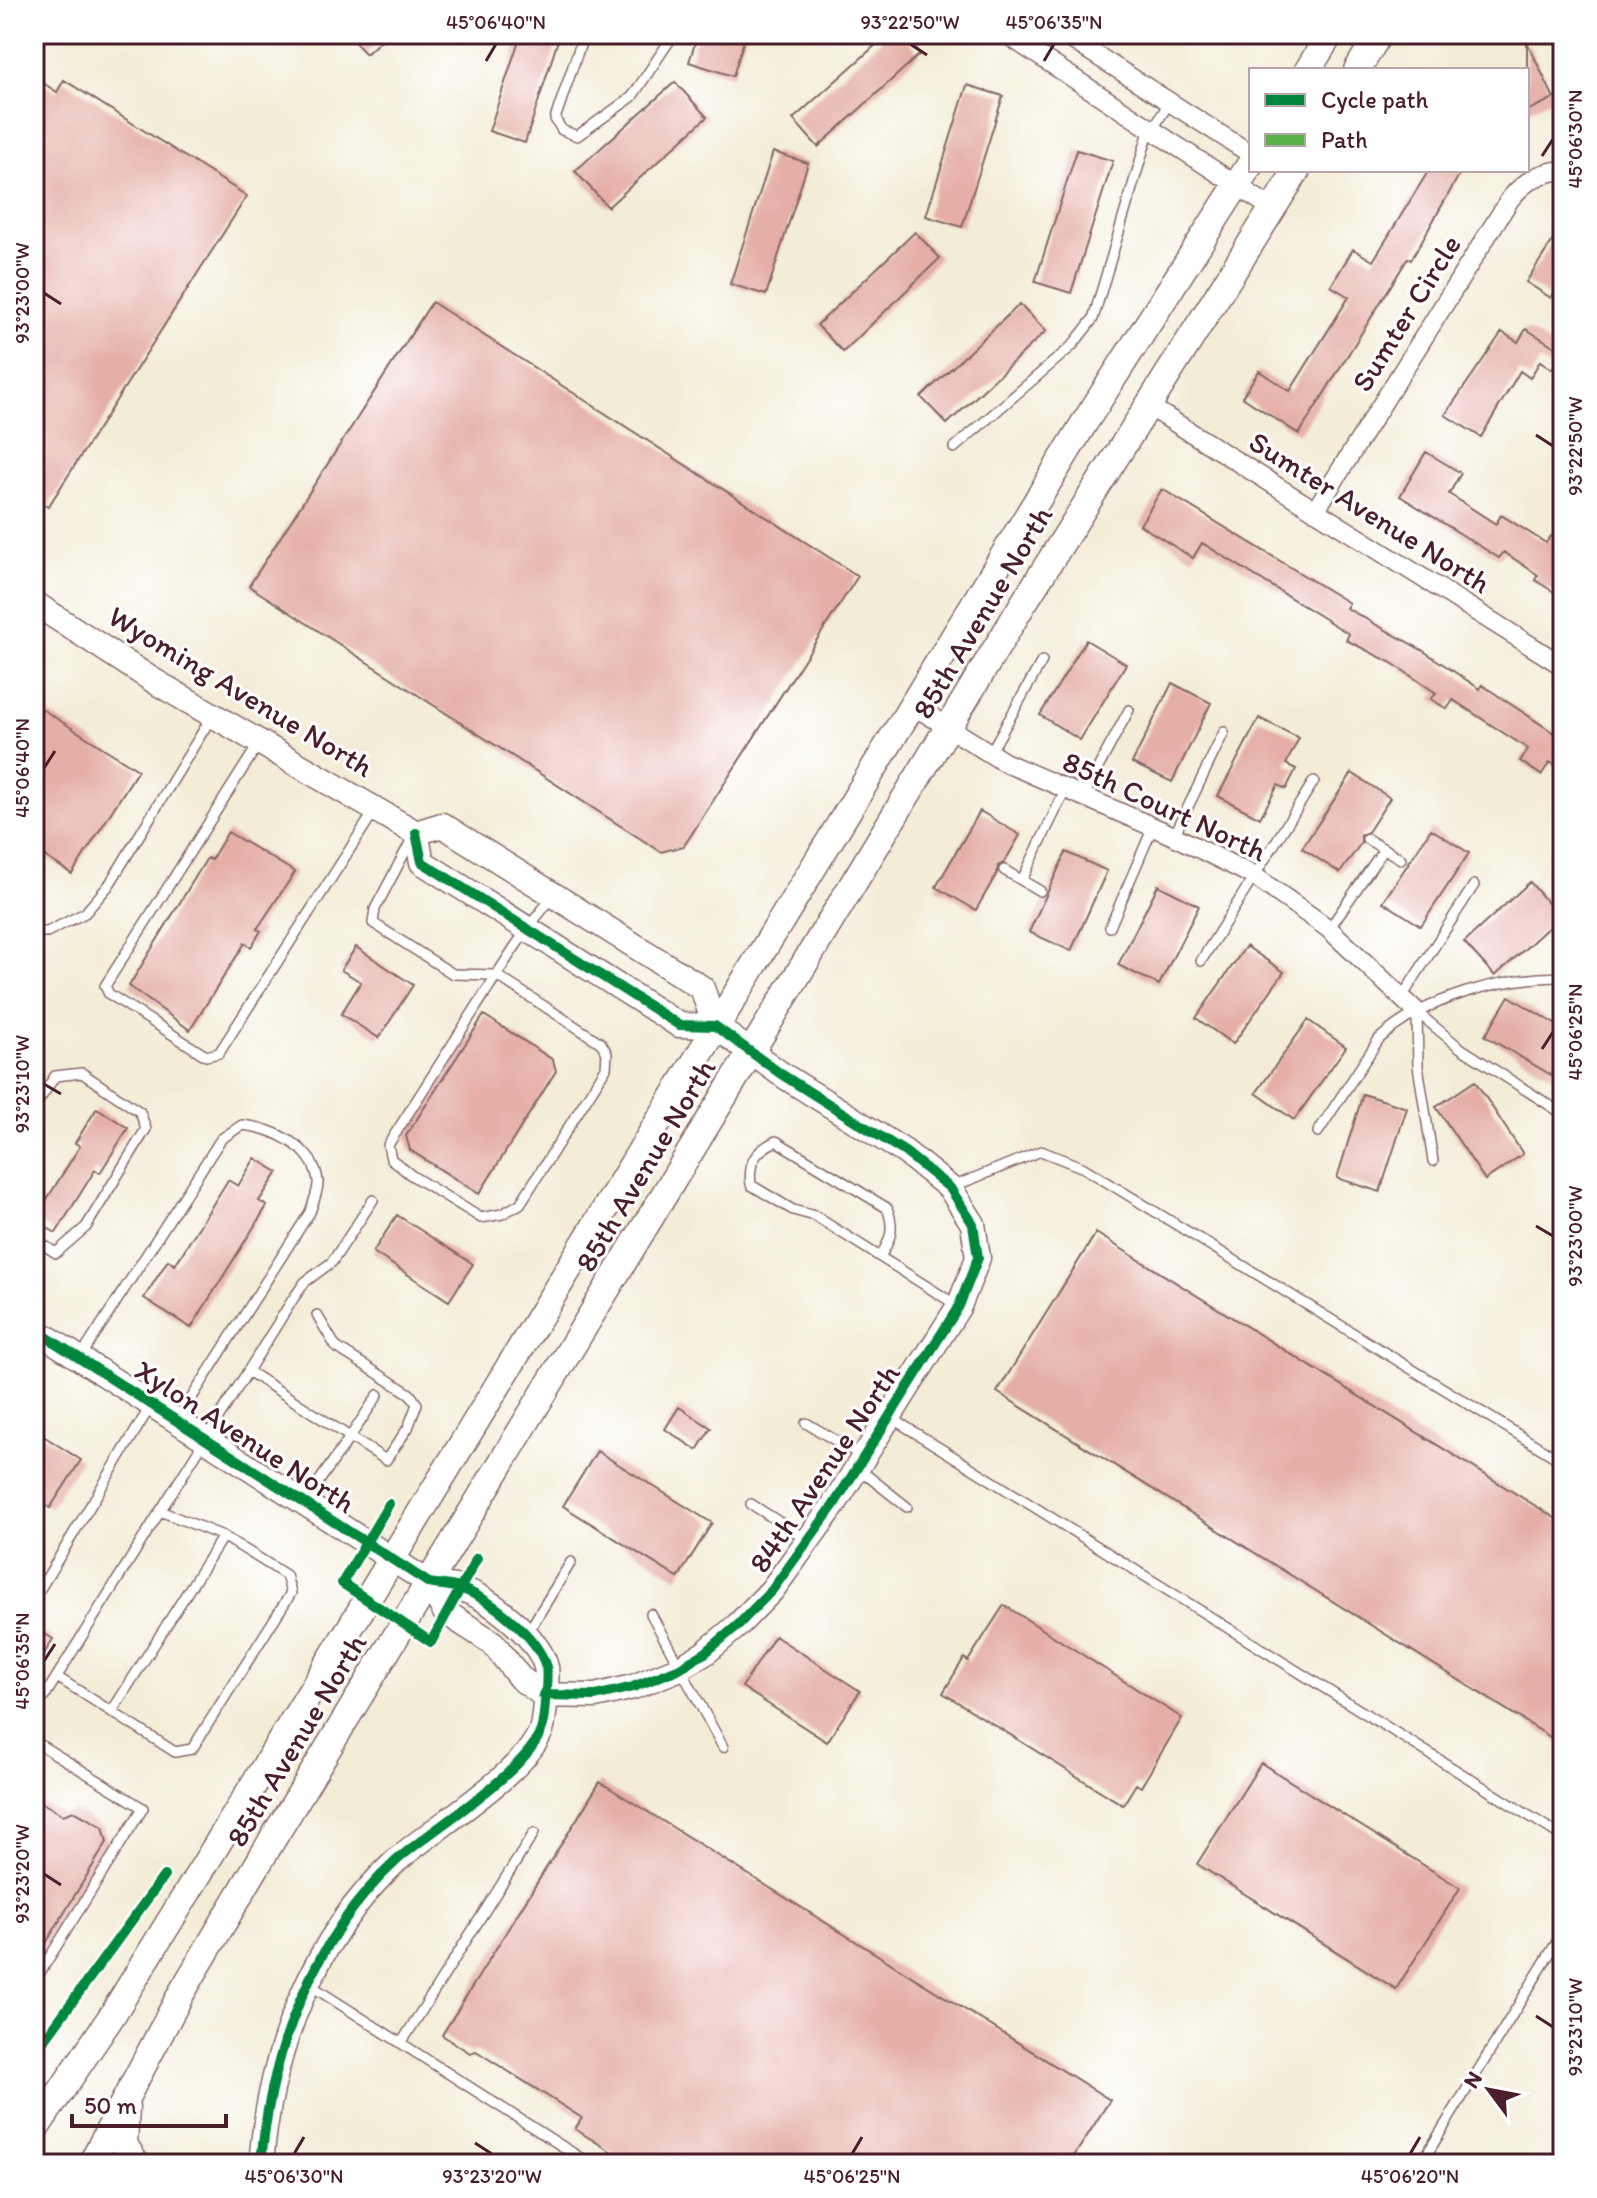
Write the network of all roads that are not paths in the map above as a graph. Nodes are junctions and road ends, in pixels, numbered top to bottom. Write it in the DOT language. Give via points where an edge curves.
graph roads {
  1 [pos="584,34"];
  2 [pos="674,34"];
  3 [pos="1006,34"];
  4 [pos="1063,34"];
  5 [pos="1330,34"];
  6 [pos="1379,34"];
  7 [pos="1309,68"];
  8 [pos="1358,68"];
  9 [pos="1169,103"];
  10 [pos="1152,130"];
  11 [pos="1249,153"];
  12 [pos="1249,166"];
  13 [pos="1563,170"];
  14 [pos="1289,173"];
  15 [pos="1237,186"];
  16 [pos="1273,209"];
  17 [pos="1147,405"];
  18 [pos="954,448"];
  19 [pos="1315,511"];
  20 [pos="34,603"];
  21 [pos="1042,661"];
  22 [pos="1563,666"];
  23 [pos="911,704"];
  24 [pos="1129,710"];
  25 [pos="214,713"];
  26 [pos="948,728"];
  27 [pos="1224,732"];
  28 [pos="261,741"];
  29 [pos="989,755"];
  30 [pos="1314,781"];
  31 [pos="1075,792"];
  32 [pos="375,810"];
  33 [pos="1153,827"];
  34 [pos="416,833"];
  35 [pos="1174,836"];
  36 [pos="1367,839"];
  37 [pos="1384,849"];
  38 [pos="1401,859"];
  39 [pos="1004,870"];
  40 [pos="1254,876"];
  41 [pos="1022,880"];
  42 [pos="1474,885"];
  43 [pos="1040,891"];
  44 [pos="553,896"];
  45 [pos="1110,927"];
  46 [pos="526,928"];
  47 [pos="1329,929"];
  48 [pos="34,932"];
  49 [pos="1201,961"];
  50 [pos="496,975"];
  51 [pos="1563,977"];
  52 [pos="1402,997"];
  53 [pos="1417,1012"];
  54 [pos="715,1026"];
  55 [pos="751,1052"];
  56 [pos="34,1108"];
  57 [pos="1557,1110"];
  58 [pos="1318,1132"];
  59 [pos="1433,1161"];
  60 [pos="950,1188"];
  61 [pos="373,1200"];
  62 [pos="34,1239"];
  63 [pos="880,1257"];
  64 [pos="959,1306"];
  65 [pos="317,1315"];
  66 [pos="34,1329"];
  67 [pos="80,1359"];
  68 [pos="248,1371"];
  69 [pos="378,1395"];
  70 [pos="152,1405"];
  71 [pos="890,1417"];
  72 [pos="177,1421"];
  73 [pos="806,1423"];
  74 [pos="350,1437"];
  75 [pos="205,1439"];
  76 [pos="1563,1462"];
  77 [pos="861,1463"];
  78 [pos="304,1503"];
  79 [pos="751,1504"];
  80 [pos="907,1507"];
  81 [pos="160,1511"];
  82 [pos="223,1536"];
  83 [pos="809,1541"];
  84 [pos="392,1559"];
  85 [pos="571,1562"];
  86 [pos="429,1583"];
  87 [pos="34,1599"];
  88 [pos="651,1614"];
  89 [pos="527,1635"];
  90 [pos="678,1669"];
  91 [pos="57,1677"];
  92 [pos="543,1695"];
  93 [pos="112,1711"];
  94 [pos="34,1713"];
  95 [pos="34,1741"];
  96 [pos="723,1747"];
  97 [pos="534,1833"];
  98 [pos="1563,1837"];
  99 [pos="1563,1932"];
  100 [pos="34,1982"];
  101 [pos="308,1984"];
  102 [pos="402,2042"];
  103 [pos="127,2096"];
  104 [pos="34,2131"];
  105 [pos="91,2164"];
  106 [pos="136,2164"];
  107 [pos="261,2164"];
  108 [pos="590,2164"];
  109 [pos="1421,2164"];
  1 -- 2 [label="lane" via="555,119 562,130 577,136 632,97"];
  3 -- 10 [label="street"];
  4 -- 9 [label="street"];
  5 -- 7 [label="main road"];
  6 -- 8 [label="main road"];
  9 -- 10 [label="lane"];
  9 -- 11 [label="street"];
  10 -- 15 [label="street"];
  10 -- 18 [label="lane" via="1093,319 1072,346"];
  12 -- 15 [label="main road, 85th Avenue North"];
  13 -- 19 [label="street, Sumter Circle" via="1525,181 1510,199"];
  14 -- 16 [label="main road, 85th Avenue North"];
  15 -- 16 [label="street"];
  15 -- 23 [label="main road, 85th Avenue North"];
  16 -- 17 [label="main road, 85th Avenue North"];
  17 -- 19 [label="street, Sumter Avenue North"];
  17 -- 26 [label="main road, 85th Avenue North"];
  19 -- 22 [label="street, Sumter Avenue North"];
  20 -- 25 [label="street, Wyoming Avenue North"];
  21 -- 29 [label="lane"];
  23 -- 26 [label="street, 85th Court North"];
  23 -- 54 [label="main road, 85th Avenue North"];
  24 -- 31 [label="lane"];
  25 -- 28 [label="street, Wyoming Avenue North"];
  25 -- 48 [label="lane" via="109,885 85,913 47,932"];
  26 -- 29 [label="street, 85th Court North"];
  26 -- 55 [label="main road, 85th Avenue North"];
  27 -- 35 [label="lane"];
  28 -- 32 [label="street, Wyoming Avenue North"];
  28 -- 32 [label="lane" via="105,986 109,994 206,1056 219,1053"];
  29 -- 31 [label="street, 85th Court North"];
  30 -- 40 [label="lane"];
  31 -- 33 [label="street, 85th Court North"];
  31 -- 41 [label="lane"];
  32 -- 34 [label="street, Wyoming Avenue North"];
  33 -- 35 [label="street, 85th Court North"];
  33 -- 45 [label="lane"];
  34 -- 44 [label="street" via="442,825"];
  34 -- 46 [label="street" via="422,862"];
  34 -- 50 [label="lane" via="375,909 373,923 453,974"];
  35 -- 40 [label="street, 85th Court North"];
  36 -- 37 [label="lane"];
  37 -- 38 [label="lane"];
  37 -- 47 [label="lane"];
  39 -- 41 [label="lane"];
  40 -- 47 [label="street, 85th Court North"];
  40 -- 49 [label="lane"];
  41 -- 43 [label="lane"];
  42 -- 52 [label="lane"];
  44 -- 46 [label="lane"];
  44 -- 54 [label="street" via="702,988"];
  46 -- 50 [label="lane"];
  46 -- 54 [label="street" via="679,1025"];
  47 -- 52 [label="street, 85th Court North"];
  50 -- 50 [label="lane" via="388,1145 391,1159 411,1175 481,1218 520,1204 606,1068 607,1053 601,1043"];
  51 -- 53 [label="lane" via="1517,980"];
  52 -- 53 [label="street, 85th Court North"];
  53 -- 57 [label="lane" via="1459,1047"];
  53 -- 58 [label="lane" via="1379,1039"];
  53 -- 59 [label="lane" via="1418,1066"];
  54 -- 55 [label="street"];
  54 -- 84 [label="main road, 85th Avenue North"];
  55 -- 60 [label="street" via="905,1152"];
  55 -- 86 [label="main road, 85th Avenue North"];
  56 -- 62 [label="lane" via="55,1076 82,1073 140,1112 146,1129 86,1227 56,1253"];
  60 -- 64 [label="street, 84th Avenue North" via="973,1224 978,1258"];
  60 -- 76 [label="lane" via="1041,1151 1084,1168"];
  61 -- 68 [label="lane" via="332,1262 305,1282"];
  63 -- 63 [label="lane" via="893,1223 887,1208 776,1141 759,1149 749,1168 751,1185 793,1210 815,1216"];
  63 -- 64 [label="lane"];
  64 -- 71 [label="street, 84th Avenue North"];
  65 -- 74 [label="lane" via="336,1347 410,1394 417,1404 386,1460"];
  66 -- 67 [label="street, Xylon Avenue North"];
  67 -- 70 [label="street, Xylon Avenue North"];
  67 -- 72 [label="lane" via="221,1139 242,1125 267,1128 309,1156 318,1182 310,1212"];
  68 -- 74 [label="lane"];
  68 -- 75 [label="lane"];
  69 -- 74 [label="lane"];
  70 -- 72 [label="street, Xylon Avenue North"];
  70 -- 87 [label="lane"];
  71 -- 77 [label="street, 84th Avenue North"];
  71 -- 98 [label="lane"];
  72 -- 75 [label="street, Xylon Avenue North"];
  73 -- 77 [label="lane"];
  74 -- 78 [label="lane"];
  75 -- 78 [label="street, Xylon Avenue North"];
  75 -- 81 [label="lane"];
  77 -- 80 [label="lane"];
  77 -- 83 [label="street, 84th Avenue North"];
  78 -- 84 [label="street, Xylon Avenue North"];
  79 -- 83 [label="lane"];
  81 -- 82 [label="lane"];
  81 -- 91 [label="lane"];
  82 -- 93 [label="lane"];
  82 -- 93 [label="lane" via="286,1575 291,1593 192,1749 175,1752"];
  83 -- 90 [label="street, 84th Avenue North" via="738,1625"];
  84 -- 86 [label="street, Xylon Avenue North"];
  84 -- 104 [label="main road, 85th Avenue North" via="111,2017"];
  85 -- 89 [label="lane"];
  86 -- 89 [label="street" via="460,1588"];
  86 -- 92 [label="street" via="445,1612 493,1643 520,1678"];
  86 -- 103 [label="main road, 85th Avenue North" via="182,1992"];
  88 -- 90 [label="lane"];
  89 -- 92 [label="street" via="546,1669"];
  90 -- 92 [label="street, 84th Avenue North" via="595,1696"];
  90 -- 96 [label="lane"];
  91 -- 93 [label="lane"];
  91 -- 94 [label="lane"];
  92 -- 101 [label="street" via="542,1728 525,1757 395,1862 332,1939"];
  95 -- 100 [label="lane" via="143,1808"];
  97 -- 102 [label="lane"];
  99 -- 109 [label="lane"];
  101 -- 102 [label="lane"];
  101 -- 107 [label="street" via="277,2066"];
  102 -- 108 [label="lane"];
  103 -- 105 [label="main road, 85th Avenue North"];
  103 -- 106 [label="main road" via="124,2144"];
}
